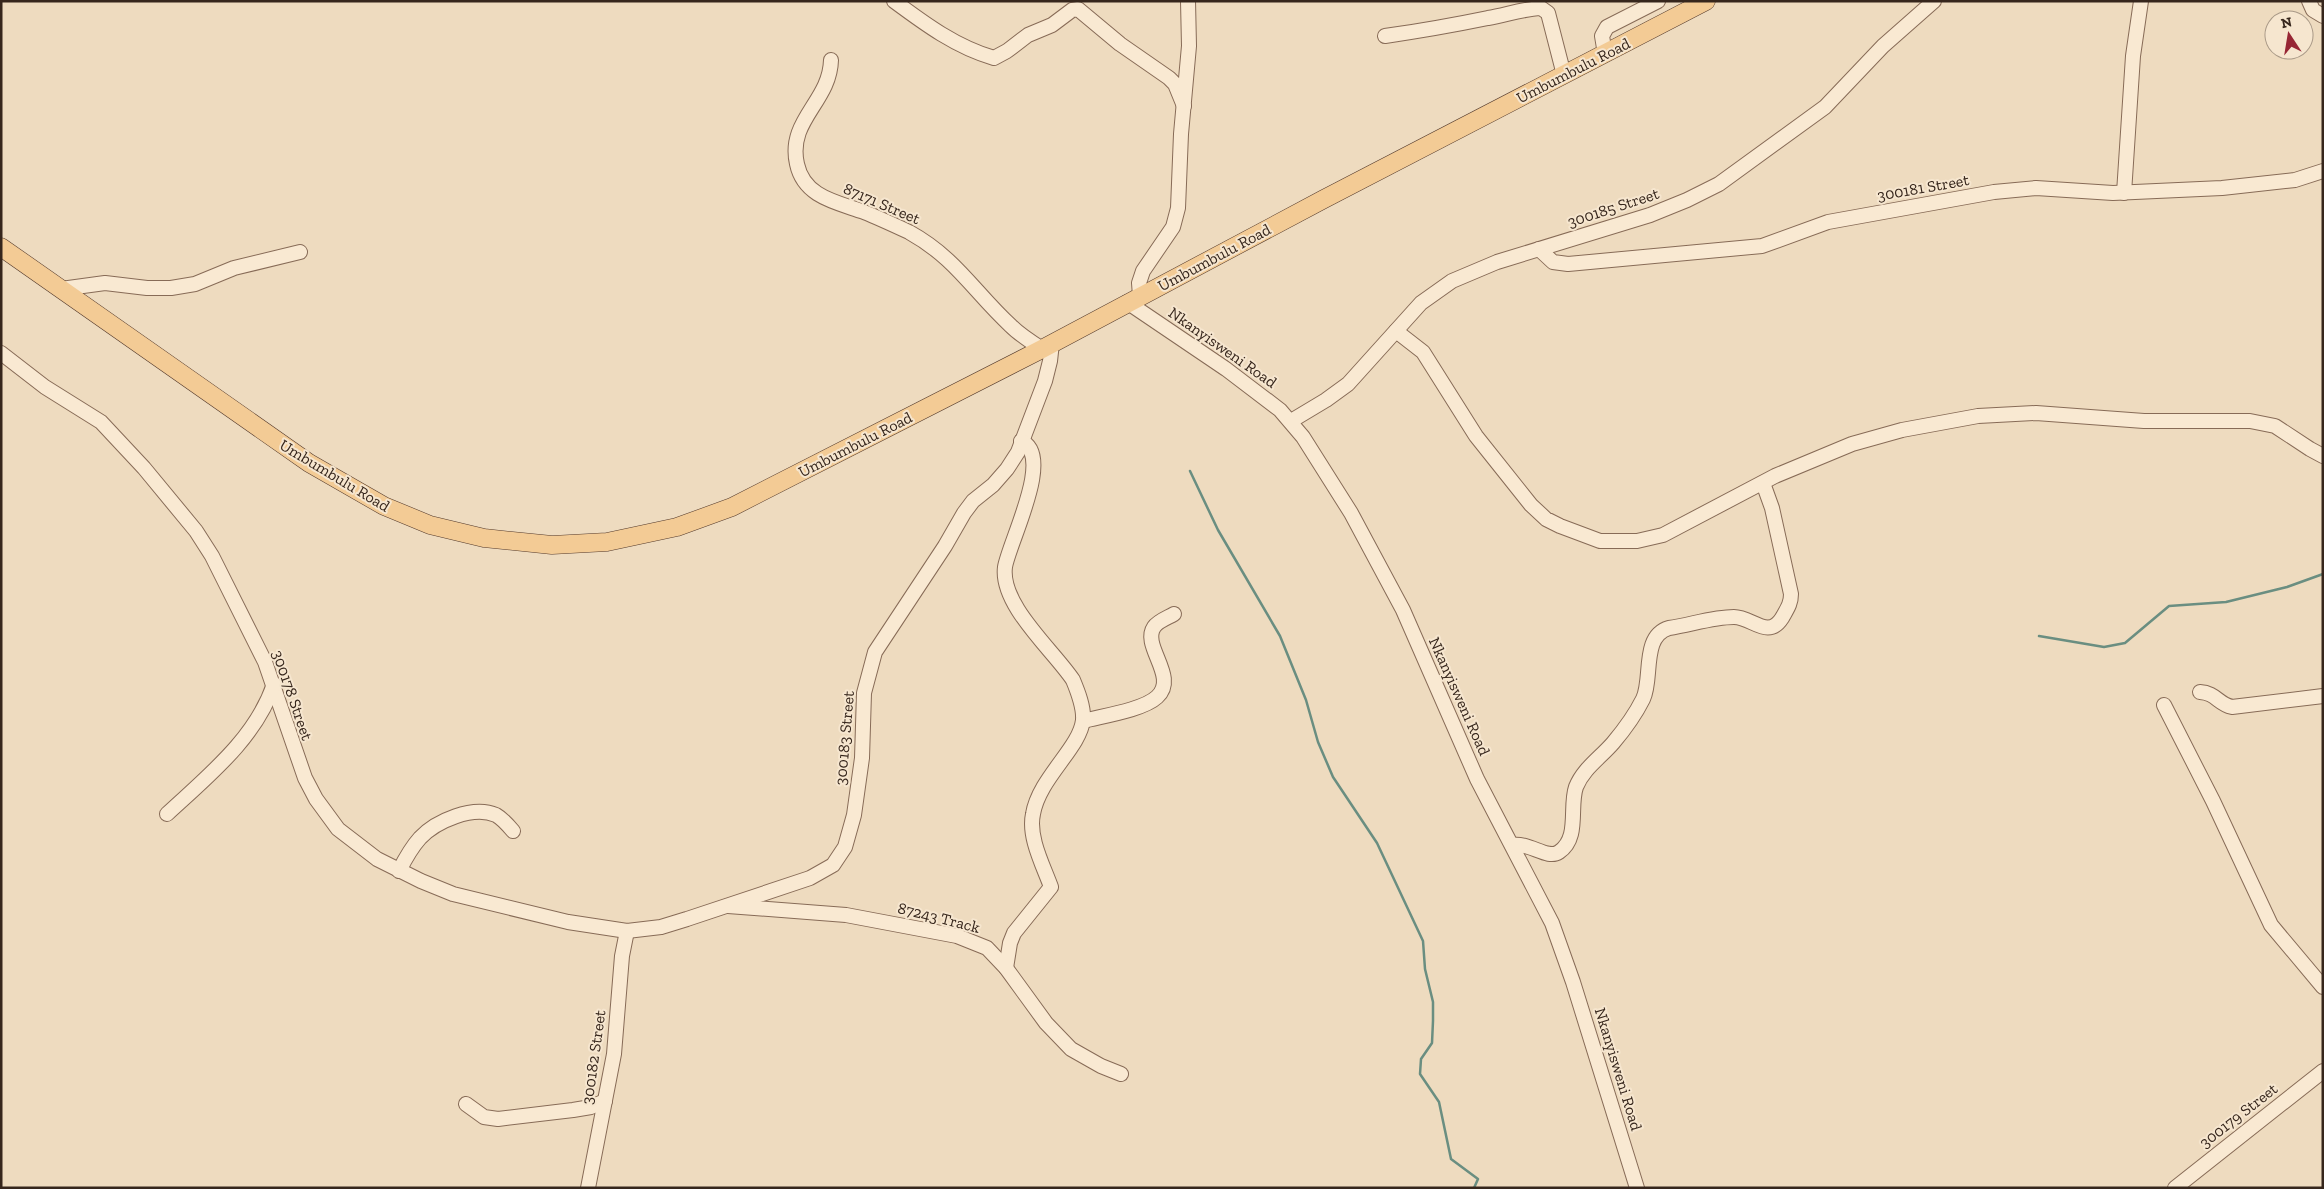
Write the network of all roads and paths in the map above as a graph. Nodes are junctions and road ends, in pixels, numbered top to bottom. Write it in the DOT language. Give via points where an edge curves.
graph roads {
  1 [pos="894,1"];
  2 [pos="1188,1"];
  3 [pos="1658,1"];
  4 [pos="1706,1"];
  5 [pos="1934,1"];
  6 [pos="2141,1"];
  7 [pos="2310,1"];
  8 [pos="2323,16"];
  9 [pos="1385,36"];
  10 [pos="1605,54"];
  11 [pos="831,60"];
  12 [pos="1564,75"];
  13 [pos="1184,106"];
  14 [pos="2323,171"];
  15 [pos="2124,193"];
  16 [pos="1,247"];
  17 [pos="1539,249"];
  18 [pos="300,252"];
  19 [pos="61,289"];
  20 [pos="1133,299"];
  21 [pos="1396,331"];
  22 [pos="1047,346"];
  23 [pos="1,353"];
  24 [pos="1291,421"];
  25 [pos="1022,441"];
  26 [pos="2323,456"];
  27 [pos="1763,483"];
  28 [pos="1174,614"];
  29 [pos="274,684"];
  30 [pos="2200,692"];
  31 [pos="2323,696"];
  32 [pos="2164,705"];
  33 [pos="1083,721"];
  34 [pos="167,814"];
  35 [pos="513,831"];
  36 [pos="1512,845"];
  37 [pos="398,870"];
  38 [pos="725,906"];
  39 [pos="627,931"];
  40 [pos="1006,968"];
  41 [pos="2323,987"];
  42 [pos="2323,1071"];
  43 [pos="1121,1074"];
  44 [pos="605,1101"];
  45 [pos="466,1104"];
  46 [pos="588,1188"];
  47 [pos="1637,1188"];
  48 [pos="2175,1188"];
  1 -- 13 [label="street" via="939,34 994,58 1075,9 1169,78"];
  2 -- 13 [label="street" via="1189,46"];
  3 -- 10 [label="street" via="1607,27 1602,36"];
  4 -- 10 [label="main road, Umbumbulu Road"];
  5 -- 17 [label="street, 300185 Street" via="1877,52 1824,107 1719,184 1650,215"];
  6 -- 15 [label="street" via="2133,56"];
  7 -- 8 [label="street" via="2313,10"];
  9 -- 12 [label="street" via="1541,8 1548,13"];
  10 -- 12 [label="main road, Umbumbulu Road"];
  11 -- 22 [label="street, 87171 Street" via="826,85 797,133 797,163 805,182 822,197 884,220 927,242 954,264 1012,327"];
  12 -- 20 [label="main road, Umbumbulu Road"];
  13 -- 20 [label="street" via="1176,218 1166,239 1143,271"];
  14 -- 15 [label="street, 300181 Street" via="2286,182"];
  15 -- 17 [label="street, 300181 Street" via="2036,188 1994,192 1828,222 1762,246 1725,251 1568,264 1553,262"];
  16 -- 19 [label="main road, Umbumbulu Road"];
  17 -- 21 [label="street, 300185 Street" via="1452,281 1421,303"];
  18 -- 19 [label="street" via="223,271 195,284 171,288 105,283"];
  19 -- 22 [label="main road, Umbumbulu Road" via="282,444 362,495 430,525 527,544 578,545 623,540 710,516"];
  20 -- 22 [label="main road, Umbumbulu Road"];
  20 -- 24 [label="street, Nkanyisweni Road"];
  21 -- 24 [label="street, 300185 Street" via="1348,384"];
  21 -- 27 [label="street" via="1423,352 1476,436 1531,505 1546,518 1583,536 1617,542 1663,535"];
  22 -- 25 [label="street" via="1048,370"];
  23 -- 29 [label="street, 300178 Street" via="45,387 101,422 159,486 212,556"];
  24 -- 36 [label="street, Nkanyisweni Road" via="1321,464 1377,560 1420,648 1477,779"];
  25 -- 33 [label="street" via="1032,455 1033,483 1009,552 1006,582 1021,613 1073,680"];
  25 -- 38 [label="street, 300183 Street" via="1007,469 964,513 875,652 864,693 862,758 854,815 845,847 833,865 810,878"];
  26 -- 27 [label="street" via="2275,426 2250,421 2144,421 2010,413 1946,421 1852,444"];
  27 -- 36 [label="street" via="1772,508 1791,594 1791,603 1779,622 1772,628 1763,628 1742,618 1726,618 1661,632 1651,649 1648,688 1638,709 1578,782 1571,834 1564,848 1549,855 1523,844"];
  28 -- 33 [label="street" via="1152,630 1152,641 1164,676 1157,697 1137,707"];
  29 -- 34 [label="street" via="261,715 250,731"];
  29 -- 37 [label="street, 300178 Street" via="299,764 316,799 347,837"];
  30 -- 31 [label="street" via="2209,692 2225,706 2232,707"];
  32 -- 41 [label="street" via="2271,925"];
  33 -- 40 [label="street" via="1076,737 1043,784 1032,814 1032,831 1051,887 1014,933"];
  35 -- 37 [label="street" via="489,813 477,812 452,818 421,836"];
  36 -- 47 [label="street, Nkanyisweni Road" via="1560,943"];
  37 -- 39 [label="street, 300178 Street" via="436,888 476,900 568,922"];
  38 -- 39 [label="street, 300183 Street" via="661,927"];
  38 -- 40 [label="street, 87243 Track" via="846,915 956,936 987,948"];
  39 -- 44 [label="street, 300182 Street" via="614,1054"];
  40 -- 43 [label="street, 87243 Track" via="1046,1023 1071,1049"];
  42 -- 48 [label="street, 300179 Street"];
  44 -- 45 [label="street" via="591,1107 498,1119 484,1117"];
  44 -- 46 [label="street, 300182 Street"];
}
